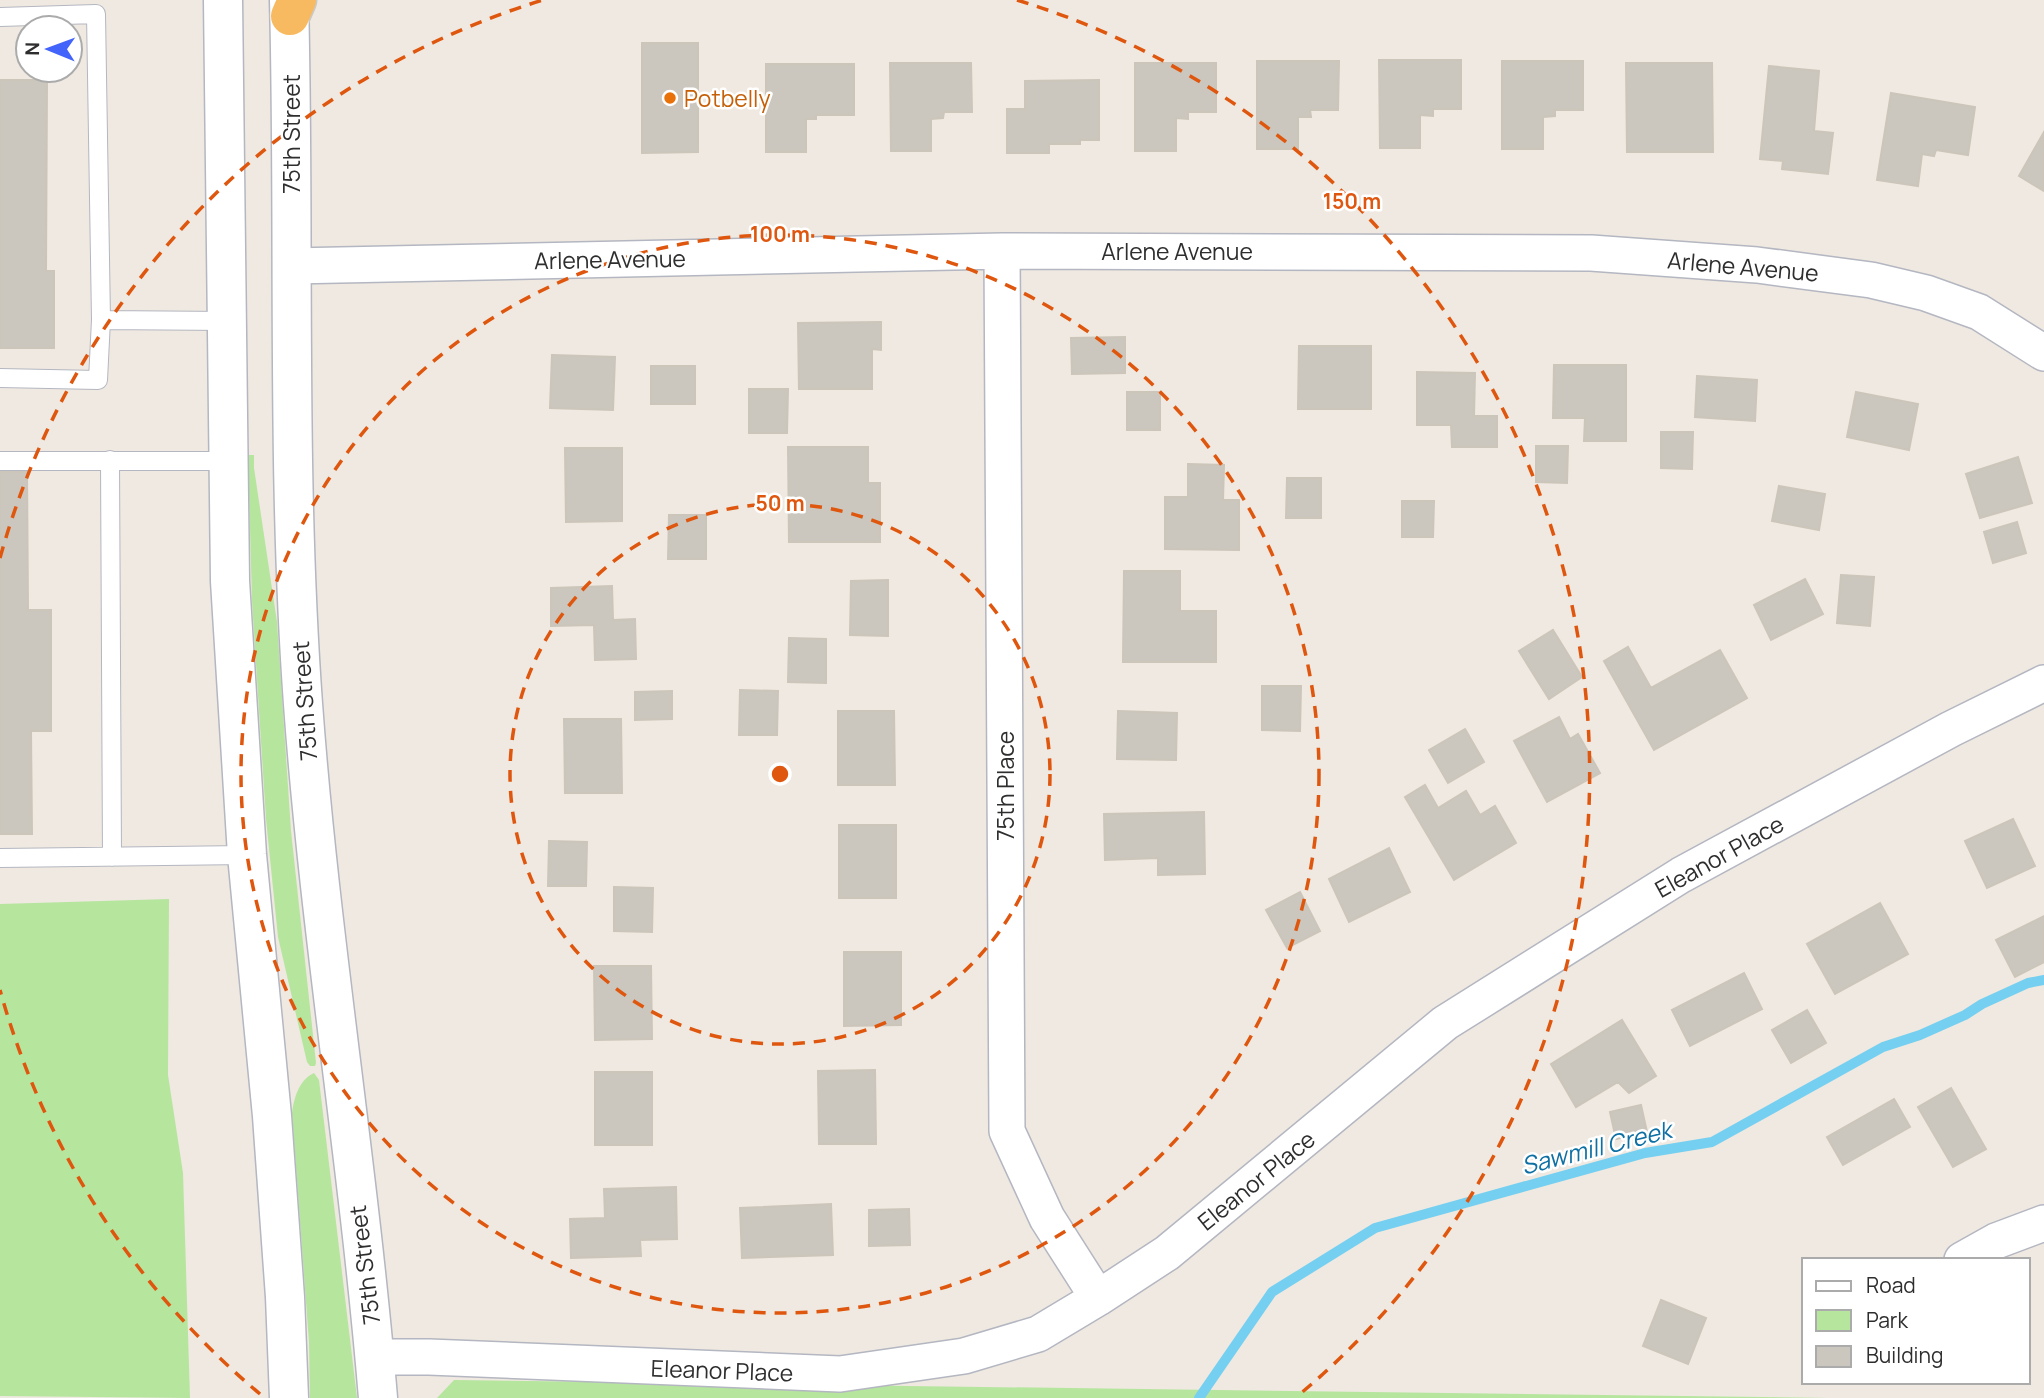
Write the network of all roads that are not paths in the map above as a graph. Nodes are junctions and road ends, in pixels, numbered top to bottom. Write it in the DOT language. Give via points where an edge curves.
graph roads {
  1 [pos="223,0"];
  2 [pos="292,5"];
  3 [pos="0,17"];
  4 [pos="1002,251"];
  5 [pos="291,266"];
  6 [pos="101,320"];
  7 [pos="227,321"];
  8 [pos="2044,353"];
  9 [pos="0,378"];
  10 [pos="0,460"];
  11 [pos="110,460"];
  12 [pos="228,461"];
  13 [pos="2044,683"];
  14 [pos="247,855"];
  15 [pos="112,857"];
  16 [pos="0,858"];
  17 [pos="2044,1223"];
  18 [pos="1966,1258"];
  19 [pos="1098,1298"];
  20 [pos="375,1357"];
  21 [pos="289,1398"];
  22 [pos="378,1398"];
  1 -- 7 [label="main road"];
  2 -- 5 [label="main road, 75th Street"];
  3 -- 6 [label="lane" via="96,14"];
  4 -- 5 [label="street, Arlene Avenue"];
  4 -- 8 [label="street, Arlene Avenue" via="1591,253 1757,265 1926,293 1979,312"];
  4 -- 19 [label="street, 75th Place" via="1007,1131 1047,1218"];
  5 -- 20 [label="main road, 75th Street" via="303,703 323,924"];
  6 -- 7 [label="lane"];
  6 -- 9 [label="lane" via="98,380"];
  7 -- 12 [label="main road"];
  10 -- 11 [label="lane"];
  11 -- 12 [label="lane"];
  11 -- 15 [label="lane"];
  12 -- 14 [label="main road" via="230,580"];
  13 -- 19 [label="street, Eleanor Place" via="1681,875 1445,1023 1167,1253"];
  14 -- 15 [label="lane"];
  14 -- 21 [label="main road" via="272,1116"];
  15 -- 16 [label="lane"];
  17 -- 18 [label="street"];
  19 -- 20 [label="street, Eleanor Place" via="1038,1334 964,1356 840,1374"];
  20 -- 22 [label="main road, 75th Street"];
}
